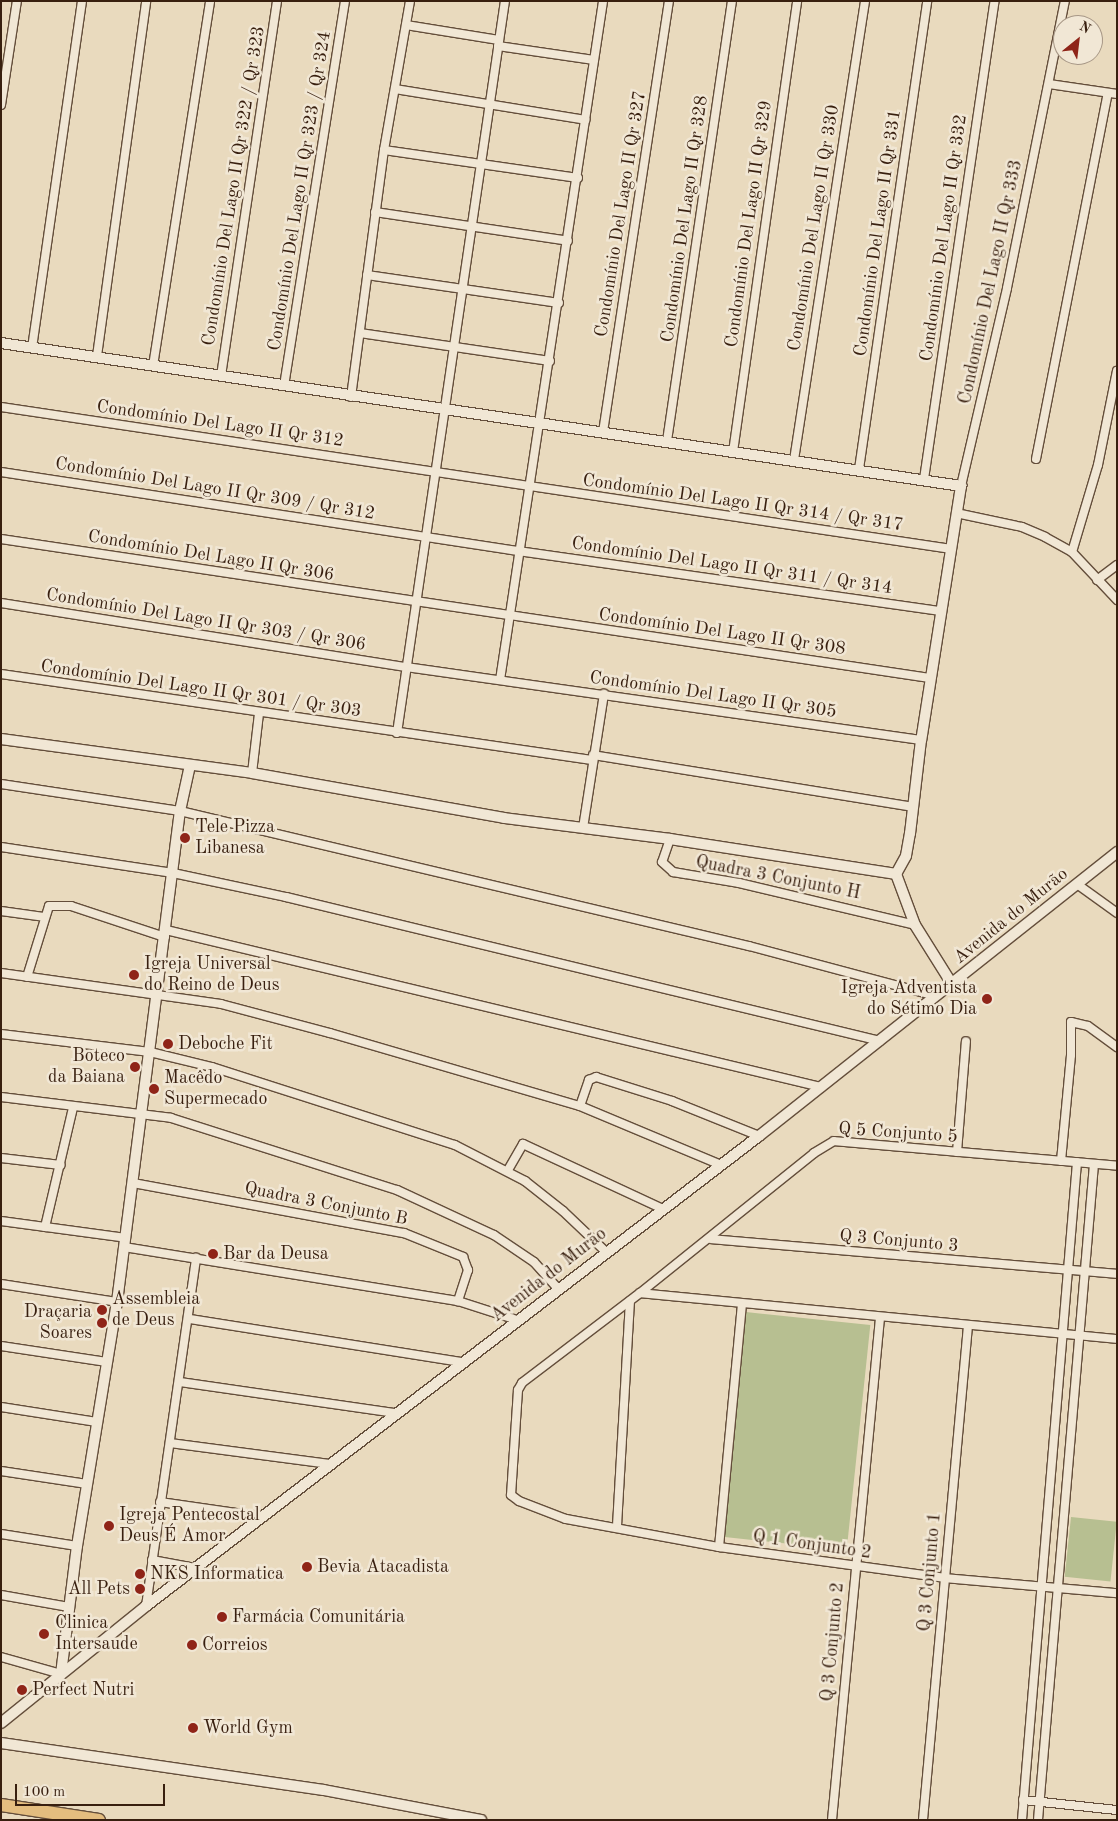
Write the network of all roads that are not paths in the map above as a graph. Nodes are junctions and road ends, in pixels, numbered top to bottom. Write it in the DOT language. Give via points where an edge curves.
graph roads {
  1 [pos="17,1"];
  2 [pos="82,1"];
  3 [pos="146,1"];
  4 [pos="210,1"];
  5 [pos="277,1"];
  6 [pos="344,1"];
  7 [pos="410,1"];
  8 [pos="505,1"];
  9 [pos="603,1"];
  10 [pos="669,1"];
  11 [pos="732,1"];
  12 [pos="797,1"];
  13 [pos="865,1"];
  14 [pos="927,1"];
  15 [pos="995,1"];
  16 [pos="1065,1"];
  17 [pos="406,25"];
  18 [pos="499,43"];
  19 [pos="594,60"];
  20 [pos="1049,84"];
  21 [pos="395,89"];
  22 [pos="1108,93"];
  23 [pos="1117,94"];
  24 [pos="488,104"];
  25 [pos="1,105"];
  26 [pos="586,120"];
  27 [pos="384,150"];
  28 [pos="481,165"];
  29 [pos="578,178"];
  30 [pos="375,212"];
  31 [pos="471,225"];
  32 [pos="568,241"];
  33 [pos="367,275"];
  34 [pos="461,288"];
  35 [pos="559,303"];
  36 [pos="360,333"];
  37 [pos="1,343"];
  38 [pos="32,348"];
  39 [pos="452,349"];
  40 [pos="97,356"];
  41 [pos="550,361"];
  42 [pos="153,366"];
  43 [pos="1117,371"];
  44 [pos="221,376"];
  45 [pos="284,386"];
  46 [pos="352,397"];
  47 [pos="1,407"];
  48 [pos="444,408"];
  49 [pos="541,422"];
  50 [pos="604,432"];
  51 [pos="667,441"];
  52 [pos="733,452"];
  53 [pos="1036,459"];
  54 [pos="794,460"];
  55 [pos="859,469"];
  56 [pos="434,471"];
  57 [pos="1,472"];
  58 [pos="924,479"];
  59 [pos="961,486"];
  60 [pos="530,487"];
  61 [pos="956,513"];
  62 [pos="424,536"];
  63 [pos="1,539"];
  64 [pos="951,549"];
  65 [pos="518,552"];
  66 [pos="1072,552"];
  67 [pos="1117,565"];
  68 [pos="1097,580"];
  69 [pos="1117,600"];
  70 [pos="1,603"];
  71 [pos="416,603"];
  72 [pos="941,611"];
  73 [pos="510,616"];
  74 [pos="406,667"];
  75 [pos="1,674"];
  76 [pos="930,678"];
  77 [pos="500,680"];
  78 [pos="604,694"];
  79 [pos="258,712"];
  80 [pos="397,734"];
  81 [pos="1,739"];
  82 [pos="921,740"];
  83 [pos="593,757"];
  84 [pos="190,765"];
  85 [pos="252,773"];
  86 [pos="1,784"];
  87 [pos="913,807"];
  88 [pos="180,811"];
  89 [pos="583,828"];
  90 [pos="670,839"];
  91 [pos="1,847"];
  92 [pos="1117,852"];
  93 [pos="173,873"];
  94 [pos="896,874"];
  95 [pos="1076,884"];
  96 [pos="1,911"];
  97 [pos="1117,913"];
  98 [pos="44,917"];
  99 [pos="915,925"];
  100 [pos="165,934"];
  101 [pos="1,973"];
  102 [pos="27,977"];
  103 [pos="952,984"];
  104 [pos="157,994"];
  105 [pos="935,996"];
  106 [pos="1,1034"];
  107 [pos="880,1041"];
  108 [pos="966,1041"];
  109 [pos="1117,1047"];
  110 [pos="150,1052"];
  111 [pos="820,1087"];
  112 [pos="1,1097"];
  113 [pos="580,1106"];
  114 [pos="73,1108"];
  115 [pos="140,1115"];
  116 [pos="759,1136"];
  117 [pos="957,1152"];
  118 [pos="1,1158"];
  119 [pos="1061,1161"];
  120 [pos="1077,1162"];
  121 [pos="1094,1164"];
  122 [pos="62,1165"];
  123 [pos="721,1165"];
  124 [pos="1117,1166"];
  125 [pos="508,1170"];
  126 [pos="133,1184"];
  127 [pos="663,1209"];
  128 [pos="1,1221"];
  129 [pos="45,1227"];
  130 [pos="711,1239"];
  131 [pos="125,1242"];
  132 [pos="606,1252"];
  133 [pos="196,1258"];
  134 [pos="1084,1270"];
  135 [pos="1068,1271"];
  136 [pos="1117,1274"];
  137 [pos="1,1284"];
  138 [pos="558,1288"];
  139 [pos="640,1293"];
  140 [pos="458,1301"];
  141 [pos="630,1301"];
  142 [pos="117,1302"];
  143 [pos="742,1305"];
  144 [pos="880,1318"];
  145 [pos="190,1319"];
  146 [pos="517,1320"];
  147 [pos="968,1326"];
  148 [pos="1062,1335"];
  149 [pos="1078,1335"];
  150 [pos="1117,1339"];
  151 [pos="1,1346"];
  152 [pos="107,1362"];
  153 [pos="463,1362"];
  154 [pos="180,1382"];
  155 [pos="1,1407"];
  156 [pos="396,1413"];
  157 [pos="97,1422"];
  158 [pos="170,1443"];
  159 [pos="330,1464"];
  160 [pos="1,1471"];
  161 [pos="87,1484"];
  162 [pos="511,1495"];
  163 [pos="160,1502"];
  164 [pos="264,1517"];
  165 [pos="616,1526"];
  166 [pos="1,1534"];
  167 [pos="77,1546"];
  168 [pos="719,1547"];
  169 [pos="152,1560"];
  170 [pos="854,1567"];
  171 [pos="196,1568"];
  172 [pos="944,1578"];
  173 [pos="1039,1587"];
  174 [pos="1057,1588"];
  175 [pos="1117,1593"];
  176 [pos="1,1595"];
  177 [pos="146,1606"];
  178 [pos="69,1608"];
  179 [pos="1,1657"];
  180 [pos="61,1674"];
  181 [pos="1,1723"];
  182 [pos="1,1743"];
  183 [pos="1023,1800"];
  184 [pos="1039,1802"];
  185 [pos="4,1804"];
  186 [pos="1117,1810"];
  187 [pos="98,1820"];
  188 [pos="481,1820"];
  189 [pos="832,1820"];
  190 [pos="923,1820"];
  191 [pos="1022,1820"];
  192 [pos="1038,1820"];
  1 -- 25 [label="street"];
  2 -- 38 [label="street"];
  3 -- 40 [label="street"];
  4 -- 42 [label="street"];
  5 -- 44 [label="street, Condomínio Del Lago II Qr 322 / Qr 323"];
  6 -- 45 [label="street, Condomínio Del Lago II Qr 323 / Qr 324"];
  7 -- 17 [label="street"];
  8 -- 18 [label="street"];
  9 -- 19 [label="street"];
  10 -- 50 [label="street, Condomínio Del Lago II Qr 327"];
  11 -- 51 [label="street, Condomínio Del Lago II Qr 328"];
  12 -- 52 [label="street, Condomínio Del Lago II Qr 329"];
  13 -- 54 [label="street, Condomínio Del Lago II Qr 330"];
  14 -- 55 [label="street, Condomínio Del Lago II Qr 331"];
  15 -- 58 [label="street, Condomínio Del Lago II Qr 332"];
  16 -- 20 [label="street, Condomínio Del Lago II Qr 333"];
  17 -- 18 [label="street"];
  17 -- 21 [label="street"];
  18 -- 19 [label="street"];
  18 -- 24 [label="street"];
  19 -- 26 [label="street"];
  20 -- 22 [label="street"];
  20 -- 59 [label="street, Condomínio Del Lago II Qr 333" via="1007,288"];
  21 -- 24 [label="street"];
  21 -- 27 [label="street"];
  22 -- 23 [label="street"];
  22 -- 53 [label="street"];
  24 -- 26 [label="street"];
  24 -- 28 [label="street"];
  26 -- 29 [label="street"];
  27 -- 28 [label="street"];
  27 -- 30 [label="street"];
  28 -- 29 [label="street"];
  28 -- 31 [label="street"];
  29 -- 32 [label="street"];
  30 -- 31 [label="street"];
  30 -- 33 [label="street"];
  31 -- 32 [label="street"];
  31 -- 34 [label="street"];
  32 -- 35 [label="street"];
  33 -- 34 [label="street"];
  33 -- 36 [label="street"];
  34 -- 35 [label="street"];
  34 -- 39 [label="street"];
  35 -- 41 [label="street"];
  36 -- 39 [label="street"];
  36 -- 46 [label="street"];
  37 -- 38 [label="street"];
  38 -- 40 [label="street"];
  39 -- 41 [label="street"];
  39 -- 48 [label="street"];
  40 -- 42 [label="street"];
  41 -- 49 [label="street"];
  42 -- 44 [label="street"];
  43 -- 66 [label="street" via="1098,465"];
  44 -- 45 [label="street"];
  45 -- 46 [label="street"];
  46 -- 48 [label="street"];
  47 -- 56 [label="street, Condomínio Del Lago II Qr 312"];
  48 -- 49 [label="street"];
  48 -- 56 [label="street"];
  49 -- 50 [label="street"];
  49 -- 60 [label="street"];
  50 -- 51 [label="street"];
  51 -- 52 [label="street"];
  52 -- 54 [label="street"];
  54 -- 55 [label="street"];
  55 -- 58 [label="street"];
  56 -- 60 [label="street, Condomínio Del Lago II Qr 312"];
  56 -- 62 [label="street"];
  57 -- 62 [label="street, Condomínio Del Lago II Qr 309 / Qr 312"];
  58 -- 59 [label="street"];
  59 -- 61 [label="street"];
  60 -- 64 [label="street, Condomínio Del Lago II Qr 314 / Qr 317"];
  60 -- 65 [label="street"];
  61 -- 64 [label="street"];
  61 -- 66 [label="street" via="1022,527"];
  62 -- 65 [label="street, Condomínio Del Lago II Qr 309 / Qr 312"];
  62 -- 71 [label="street"];
  63 -- 71 [label="street, Condomínio Del Lago II Qr 306"];
  64 -- 72 [label="street"];
  65 -- 72 [label="street, Condomínio Del Lago II Qr 311 / Qr 314"];
  65 -- 73 [label="street"];
  66 -- 68 [label="street"];
  67 -- 68 [label="street"];
  68 -- 69 [label="street"];
  70 -- 74 [label="street, Condomínio Del Lago II Qr 303 / Qr 306"];
  71 -- 73 [label="street, Condomínio Del Lago II Qr 306"];
  71 -- 74 [label="street"];
  72 -- 76 [label="street"];
  73 -- 76 [label="street, Condomínio Del Lago II Qr 308"];
  73 -- 77 [label="street"];
  74 -- 77 [label="street, Condomínio Del Lago II Qr 303 / Qr 306"];
  74 -- 80 [label="street"];
  75 -- 79 [label="street, Condomínio Del Lago II Qr 301 / Qr 303"];
  76 -- 82 [label="street"];
  77 -- 78 [label="street, Condomínio Del Lago II Qr 305"];
  78 -- 82 [label="street, Condomínio Del Lago II Qr 305"];
  78 -- 83 [label="street"];
  79 -- 80 [label="street, Condomínio Del Lago II Qr 301 / Qr 303"];
  79 -- 85 [label="street"];
  80 -- 83 [label="street, Condomínio Del Lago II Qr 301 / Qr 303"];
  81 -- 84 [label="street"];
  82 -- 87 [label="street"];
  83 -- 87 [label="street, Condomínio Del Lago II Qr 301 / Qr 303"];
  83 -- 89 [label="street"];
  84 -- 85 [label="street"];
  84 -- 88 [label="street"];
  85 -- 89 [label="street" via="504,818"];
  86 -- 88 [label="street"];
  87 -- 94 [label="street" via="906,856"];
  88 -- 93 [label="street"];
  88 -- 105 [label="street" via="749,946"];
  89 -- 90 [label="street"];
  90 -- 94 [label="street"];
  90 -- 99 [label="street, Quadra 3 Conjunto H" via="662,862 673,872 739,883"];
  91 -- 93 [label="street"];
  92 -- 95 [label="street, Avenida do Murão"];
  93 -- 100 [label="street"];
  93 -- 107 [label="street"];
  94 -- 99 [label="street"];
  95 -- 97 [label="street"];
  95 -- 103 [label="street, Avenida do Murão"];
  96 -- 98 [label="street"];
  98 -- 100 [label="street" via="50,906 58,904"];
  98 -- 102 [label="street"];
  99 -- 103 [label="street"];
  100 -- 104 [label="street"];
  100 -- 111 [label="street"];
  101 -- 102 [label="street"];
  102 -- 104 [label="street"];
  103 -- 105 [label="street, Avenida do Murão"];
  104 -- 110 [label="street"];
  104 -- 113 [label="street" via="221,1004 434,1061"];
  105 -- 107 [label="street, Avenida do Murão"];
  106 -- 110 [label="street"];
  107 -- 111 [label="street, Avenida do Murão"];
  108 -- 117 [label="street"];
  109 -- 119 [label="street" via="1088,1026 1071,1022"];
  110 -- 115 [label="street"];
  110 -- 125 [label="street" via="212,1067 418,1132"];
  111 -- 116 [label="street, Avenida do Murão"];
  112 -- 114 [label="street"];
  113 -- 116 [label="street" via="589,1080 596,1077 672,1101"];
  113 -- 123 [label="street"];
  114 -- 115 [label="street"];
  114 -- 122 [label="street"];
  115 -- 126 [label="street"];
  115 -- 138 [label="street" via="186,1122 397,1190 448,1211 520,1252"];
  116 -- 123 [label="street, Avenida do Murão"];
  117 -- 119 [label="street, Q 5 Conjunto 5"];
  117 -- 130 [label="street, Q 5 Conjunto 5" via="834,1141 814,1153"];
  118 -- 122 [label="street"];
  119 -- 120 [label="street, Q 5 Conjunto 5"];
  120 -- 121 [label="street, Q 5 Conjunto 5"];
  120 -- 135 [label="street"];
  121 -- 124 [label="street, Q 5 Conjunto 5"];
  121 -- 134 [label="street"];
  122 -- 129 [label="street"];
  123 -- 127 [label="street, Avenida do Murão"];
  125 -- 127 [label="street" via="523,1144"];
  125 -- 132 [label="street" via="563,1211"];
  126 -- 131 [label="street"];
  126 -- 140 [label="street, Quadra 3 Conjunto B" via="404,1233 464,1257 469,1264"];
  127 -- 132 [label="street, Avenida do Murão"];
  128 -- 129 [label="street"];
  129 -- 131 [label="street"];
  130 -- 135 [label="street, Q 3 Conjunto 3"];
  130 -- 139 [label="street, Q 5 Conjunto 5"];
  131 -- 133 [label="street"];
  131 -- 142 [label="street"];
  132 -- 138 [label="street, Avenida do Murão"];
  133 -- 140 [label="street"];
  133 -- 145 [label="street"];
  134 -- 135 [label="street, Q 3 Conjunto 3"];
  134 -- 136 [label="street, Q 3 Conjunto 3"];
  134 -- 149 [label="street"];
  135 -- 148 [label="street"];
  137 -- 142 [label="street"];
  138 -- 146 [label="street, Avenida do Murão"];
  139 -- 141 [label="street, Q 5 Conjunto 5"];
  139 -- 143 [label="street"];
  140 -- 146 [label="street"];
  141 -- 162 [label="street, Q 5 Conjunto 5" via="542,1365 518,1390"];
  141 -- 165 [label="street"];
  142 -- 152 [label="street"];
  143 -- 144 [label="street"];
  143 -- 168 [label="street"];
  144 -- 147 [label="street"];
  144 -- 170 [label="street, Q 3 Conjunto 2"];
  145 -- 153 [label="street"];
  145 -- 154 [label="street"];
  146 -- 153 [label="street, Avenida do Murão"];
  147 -- 148 [label="street"];
  147 -- 172 [label="street, Q 3 Conjunto 1"];
  148 -- 149 [label="street"];
  148 -- 173 [label="street"];
  149 -- 150 [label="street"];
  149 -- 174 [label="street"];
  151 -- 152 [label="street"];
  152 -- 157 [label="street"];
  153 -- 156 [label="street, Avenida do Murão"];
  154 -- 156 [label="street"];
  154 -- 158 [label="street"];
  155 -- 157 [label="street"];
  156 -- 159 [label="street, Avenida do Murão"];
  157 -- 161 [label="street"];
  158 -- 159 [label="street"];
  158 -- 163 [label="street"];
  159 -- 164 [label="street, Avenida do Murão"];
  160 -- 161 [label="street"];
  161 -- 167 [label="street"];
  162 -- 165 [label="street, Q 1 Conjunto 2" via="561,1517"];
  163 -- 164 [label="street"];
  163 -- 169 [label="street"];
  164 -- 171 [label="street, Avenida do Murão"];
  165 -- 168 [label="street, Q 1 Conjunto 2"];
  166 -- 167 [label="street"];
  167 -- 178 [label="street"];
  168 -- 170 [label="street, Q 1 Conjunto 2"];
  169 -- 171 [label="street"];
  169 -- 177 [label="street"];
  170 -- 172 [label="street, Q 1 Conjunto 2"];
  170 -- 189 [label="street, Q 3 Conjunto 2"];
  171 -- 177 [label="street, Avenida do Murão"];
  172 -- 173 [label="street, Q 1 Conjunto 2"];
  172 -- 190 [label="street, Q 3 Conjunto 1"];
  173 -- 174 [label="street, Q 1 Conjunto 2"];
  173 -- 183 [label="street"];
  174 -- 175 [label="street, Q 1 Conjunto 2"];
  174 -- 184 [label="street"];
  176 -- 178 [label="street"];
  177 -- 180 [label="street, Avenida do Murão"];
  178 -- 180 [label="street"];
  179 -- 180 [label="street"];
  180 -- 181 [label="street, Avenida do Murão"];
  182 -- 188 [label="street" via="314,1788"];
  183 -- 184 [label="street"];
  183 -- 191 [label="street"];
  184 -- 186 [label="street"];
  184 -- 192 [label="street"];
  185 -- 187 [label="main road"];
}
